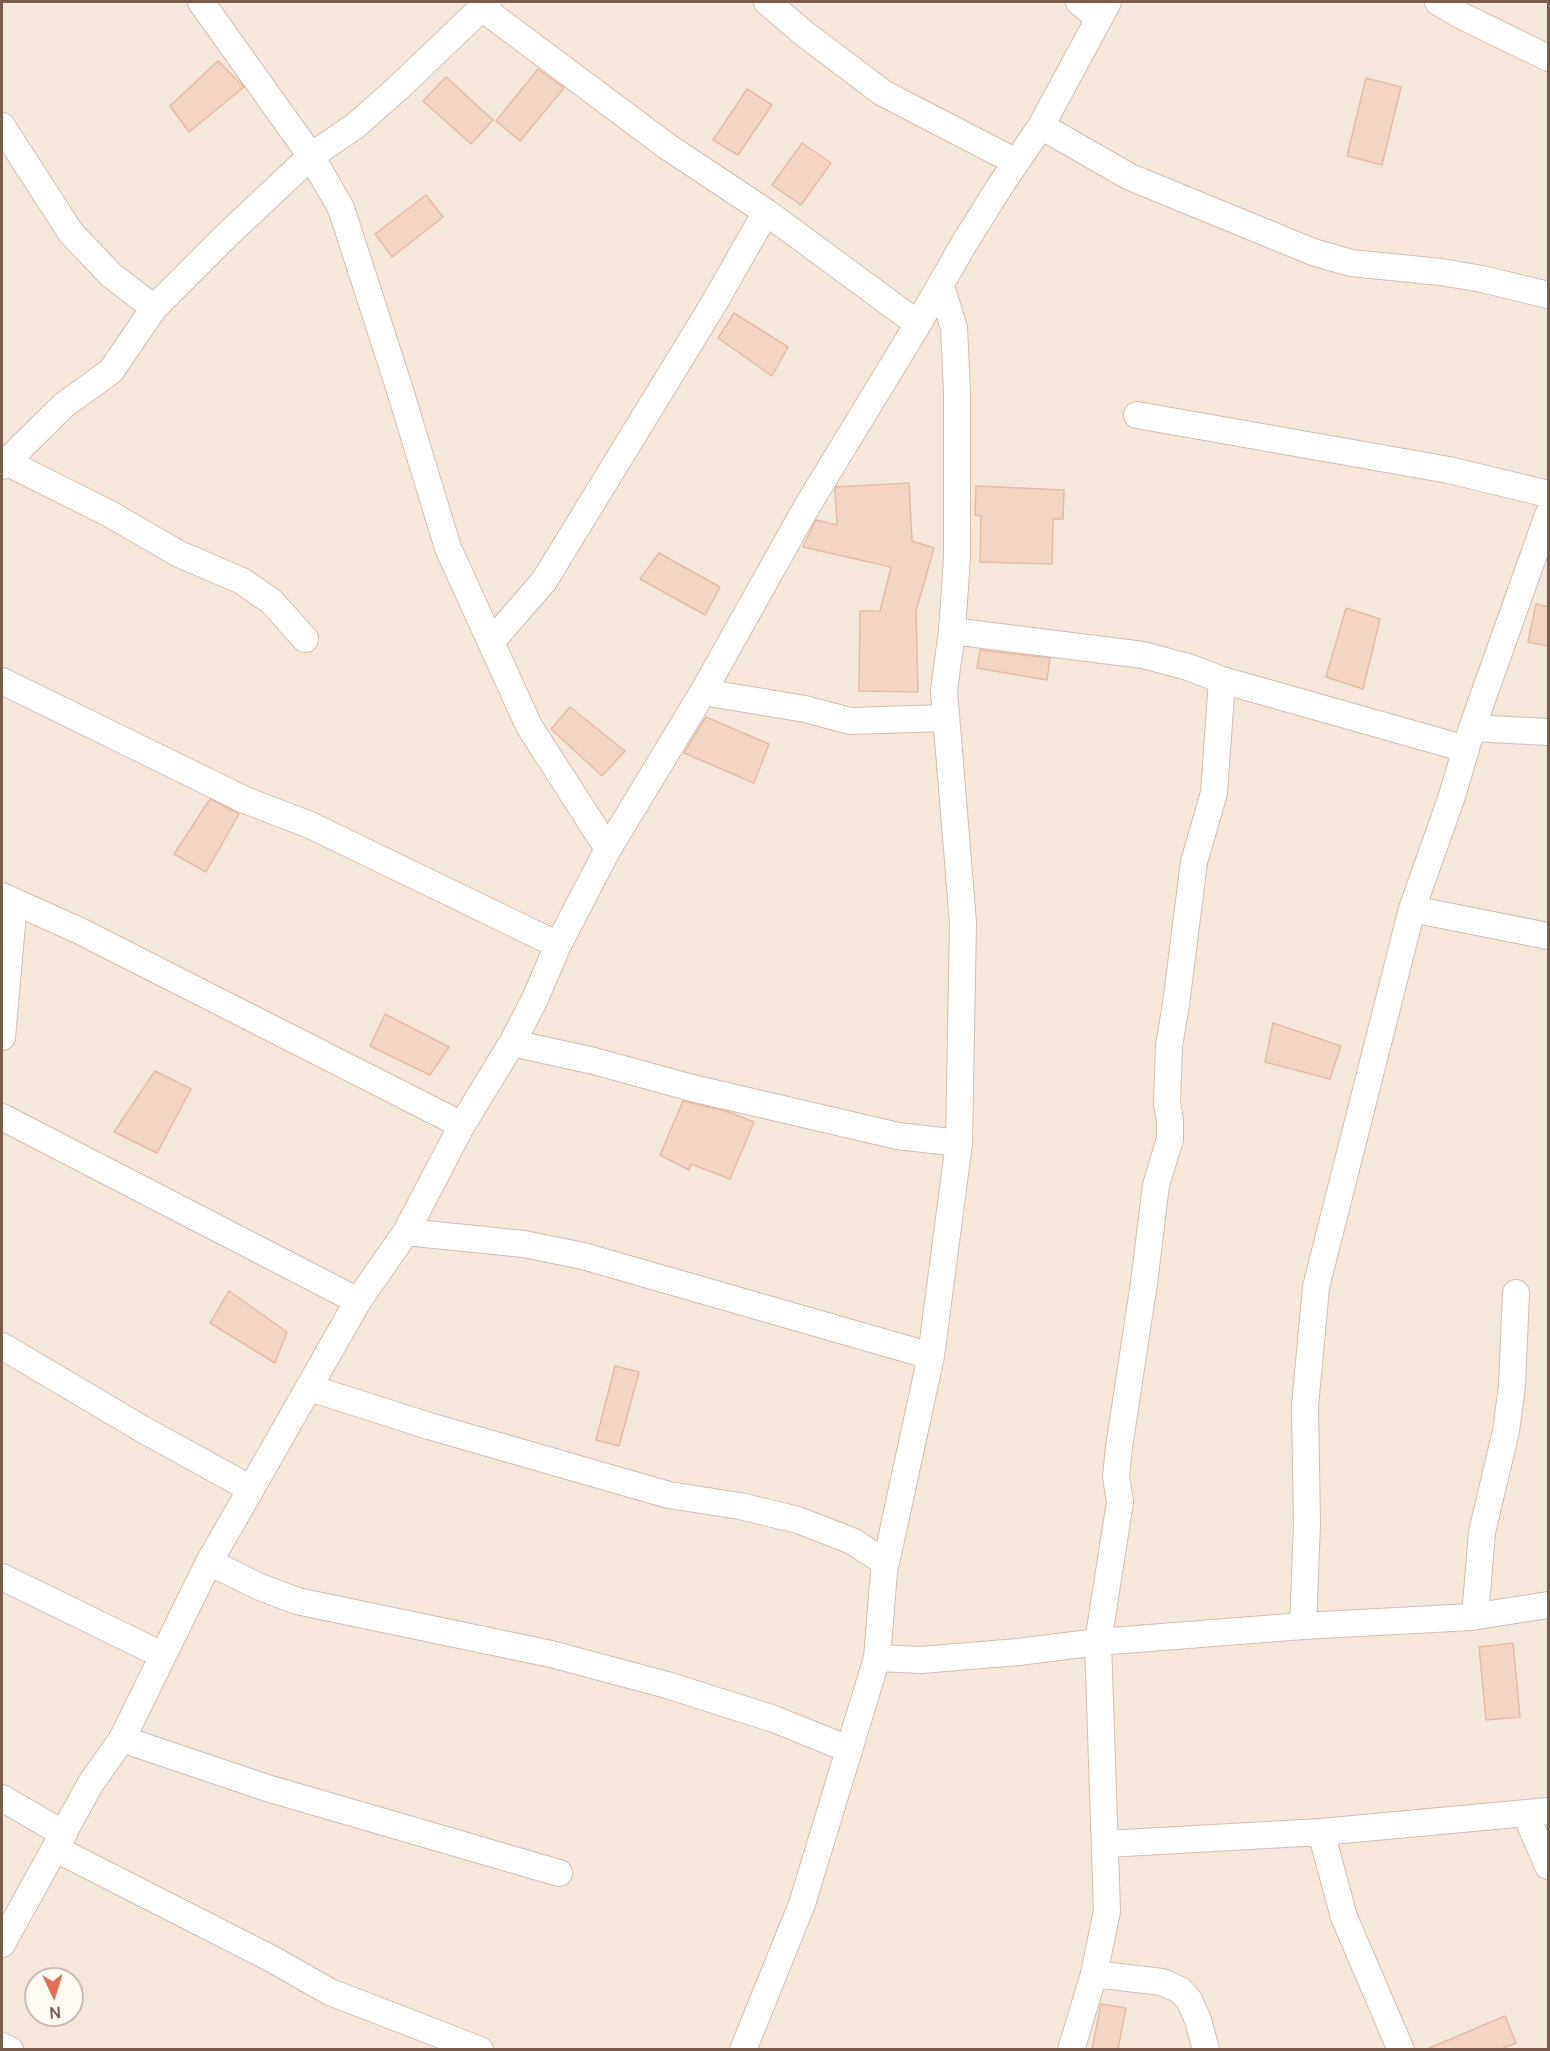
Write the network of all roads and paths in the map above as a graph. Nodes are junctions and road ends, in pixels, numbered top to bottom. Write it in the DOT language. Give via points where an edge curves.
graph roads {
  1 [pos="201,2"];
  2 [pos="767,2"];
  3 [pos="1079,2"];
  4 [pos="1438,2"];
  5 [pos="485,5"];
  6 [pos="1466,8"];
  7 [pos="1103,10"];
  8 [pos="1548,58"];
  9 [pos="2,126"];
  10 [pos="1041,126"];
  11 [pos="311,156"];
  12 [pos="1017,162"];
  13 [pos="766,212"];
  14 [pos="941,286"];
  15 [pos="1548,295"];
  16 [pos="153,308"];
  17 [pos="918,324"];
  18 [pos="1137,416"];
  19 [pos="3,463"];
  20 [pos="1548,494"];
  21 [pos="1548,515"];
  22 [pos="952,631"];
  23 [pos="305,639"];
  24 [pos="491,642"];
  25 [pos="1222,680"];
  26 [pos="2,681"];
  27 [pos="703,692"];
  28 [pos="946,718"];
  29 [pos="1548,732"];
  30 [pos="1469,739"];
  31 [pos="608,849"];
  32 [pos="8,899"];
  33 [pos="1412,909"];
  34 [pos="1548,936"];
  35 [pos="558,945"];
  36 [pos="2,1037"];
  37 [pos="512,1043"];
  38 [pos="2,1117"];
  39 [pos="462,1125"];
  40 [pos="959,1143"];
  41 [pos="406,1232"];
  42 [pos="1516,1293"];
  43 [pos="358,1301"];
  44 [pos="2,1346"];
  45 [pos="931,1356"];
  46 [pos="310,1388"];
  47 [pos="251,1489"];
  48 [pos="210,1562"];
  49 [pos="886,1563"];
  50 [pos="2,1577"];
  51 [pos="1548,1605"];
  52 [pos="1475,1616"];
  53 [pos="1303,1626"];
  54 [pos="1098,1642"];
  55 [pos="162,1655"];
  56 [pos="877,1658"];
  57 [pos="122,1739"];
  58 [pos="848,1749"];
  59 [pos="2,1798"];
  60 [pos="1537,1813"];
  61 [pos="1321,1832"];
  62 [pos="60,1842"];
  63 [pos="1106,1844"];
  64 [pos="1548,1866"];
  65 [pos="559,1873"];
  66 [pos="2,1944"];
  67 [pos="1094,1974"];
  68 [pos="2,2046"];
  69 [pos="10,2049"];
  70 [pos="480,2049"];
  71 [pos="744,2049"];
  72 [pos="1071,2049"];
  73 [pos="1206,2049"];
  74 [pos="1401,2049"];
  1 -- 11 [label="street"];
  2 -- 12 [label="street" via="883,93"];
  3 -- 7 [label="street"];
  4 -- 6 [label="street"];
  5 -- 11 [label="street" via="398,90"];
  5 -- 13 [label="street" via="668,147"];
  6 -- 8 [label="street"];
  7 -- 10 [label="street"];
  9 -- 16 [label="street" via="71,233 111,275"];
  10 -- 12 [label="street"];
  10 -- 15 [label="street" via="1131,177 1313,252 1352,263 1482,279"];
  11 -- 16 [label="street"];
  11 -- 24 [label="street" via="341,208 448,548"];
  12 -- 14 [label="street"];
  13 -- 17 [label="street"];
  13 -- 24 [label="street" via="544,581"];
  14 -- 17 [label="street"];
  14 -- 22 [label="street" via="954,328 957,392 957,557"];
  16 -- 19 [label="street" via="111,371 64,405"];
  17 -- 27 [label="street" via="806,508"];
  18 -- 20 [label="street" via="1449,470"];
  19 -- 23 [label="street" via="110,514 179,554 242,581 272,602"];
  21 -- 30 [label="street"];
  22 -- 25 [label="street" via="1143,655"];
  22 -- 28 [label="street" via="944,690"];
  24 -- 31 [label="street" via="529,726"];
  25 -- 30 [label="street"];
  25 -- 54 [label="street" via="1214,793 1194,862 1169,1046 1170,1139 1156,1185 1119,1447 1116,1477 1120,1502"];
  26 -- 35 [label="street" via="245,800 310,825"];
  27 -- 28 [label="street" via="805,709 850,721"];
  27 -- 31 [label="street"];
  28 -- 40 [label="street" via="963,923"];
  29 -- 30 [label="street"];
  30 -- 33 [label="street"];
  31 -- 35 [label="street"];
  32 -- 36 [label="street"];
  32 -- 39 [label="street" via="80,931"];
  33 -- 34 [label="street"];
  33 -- 53 [label="street" via="1316,1287 1305,1406 1307,1524"];
  35 -- 37 [label="street"];
  37 -- 39 [label="street"];
  37 -- 40 [label="street" via="898,1136"];
  38 -- 43 [label="street"];
  39 -- 41 [label="street"];
  40 -- 45 [label="street"];
  41 -- 43 [label="street"];
  41 -- 45 [label="street" via="524,1244 583,1256"];
  42 -- 52 [label="street" via="1509,1408 1482,1532"];
  43 -- 46 [label="street"];
  44 -- 47 [label="street"];
  45 -- 49 [label="street"];
  46 -- 47 [label="street"];
  46 -- 49 [label="street" via="669,1496 740,1506 798,1520 852,1541"];
  47 -- 48 [label="street"];
  48 -- 55 [label="street"];
  48 -- 58 [label="street" via="297,1601 551,1654 668,1685 774,1719"];
  49 -- 56 [label="street"];
  50 -- 55 [label="street"];
  51 -- 52 [label="street"];
  52 -- 53 [label="street"];
  53 -- 54 [label="street"];
  54 -- 56 [label="street" via="921,1660"];
  54 -- 63 [label="street"];
  55 -- 57 [label="street"];
  56 -- 58 [label="street"];
  57 -- 62 [label="street" via="91,1783"];
  57 -- 65 [label="street" via="267,1788"];
  58 -- 71 [label="street" via="802,1904"];
  59 -- 62 [label="street"];
  60 -- 61 [label="street"];
  60 -- 64 [label="street"];
  61 -- 63 [label="street"];
  61 -- 74 [label="street" via="1344,1917"];
  62 -- 66 [label="street"];
  62 -- 70 [label="street" via="330,1992"];
  63 -- 67 [label="street" via="1107,1911"];
  67 -- 72 [label="street"];
  67 -- 73 [label="street" via="1162,1982 1180,1990 1198,2020"];
  68 -- 69 [label="street"];
}
